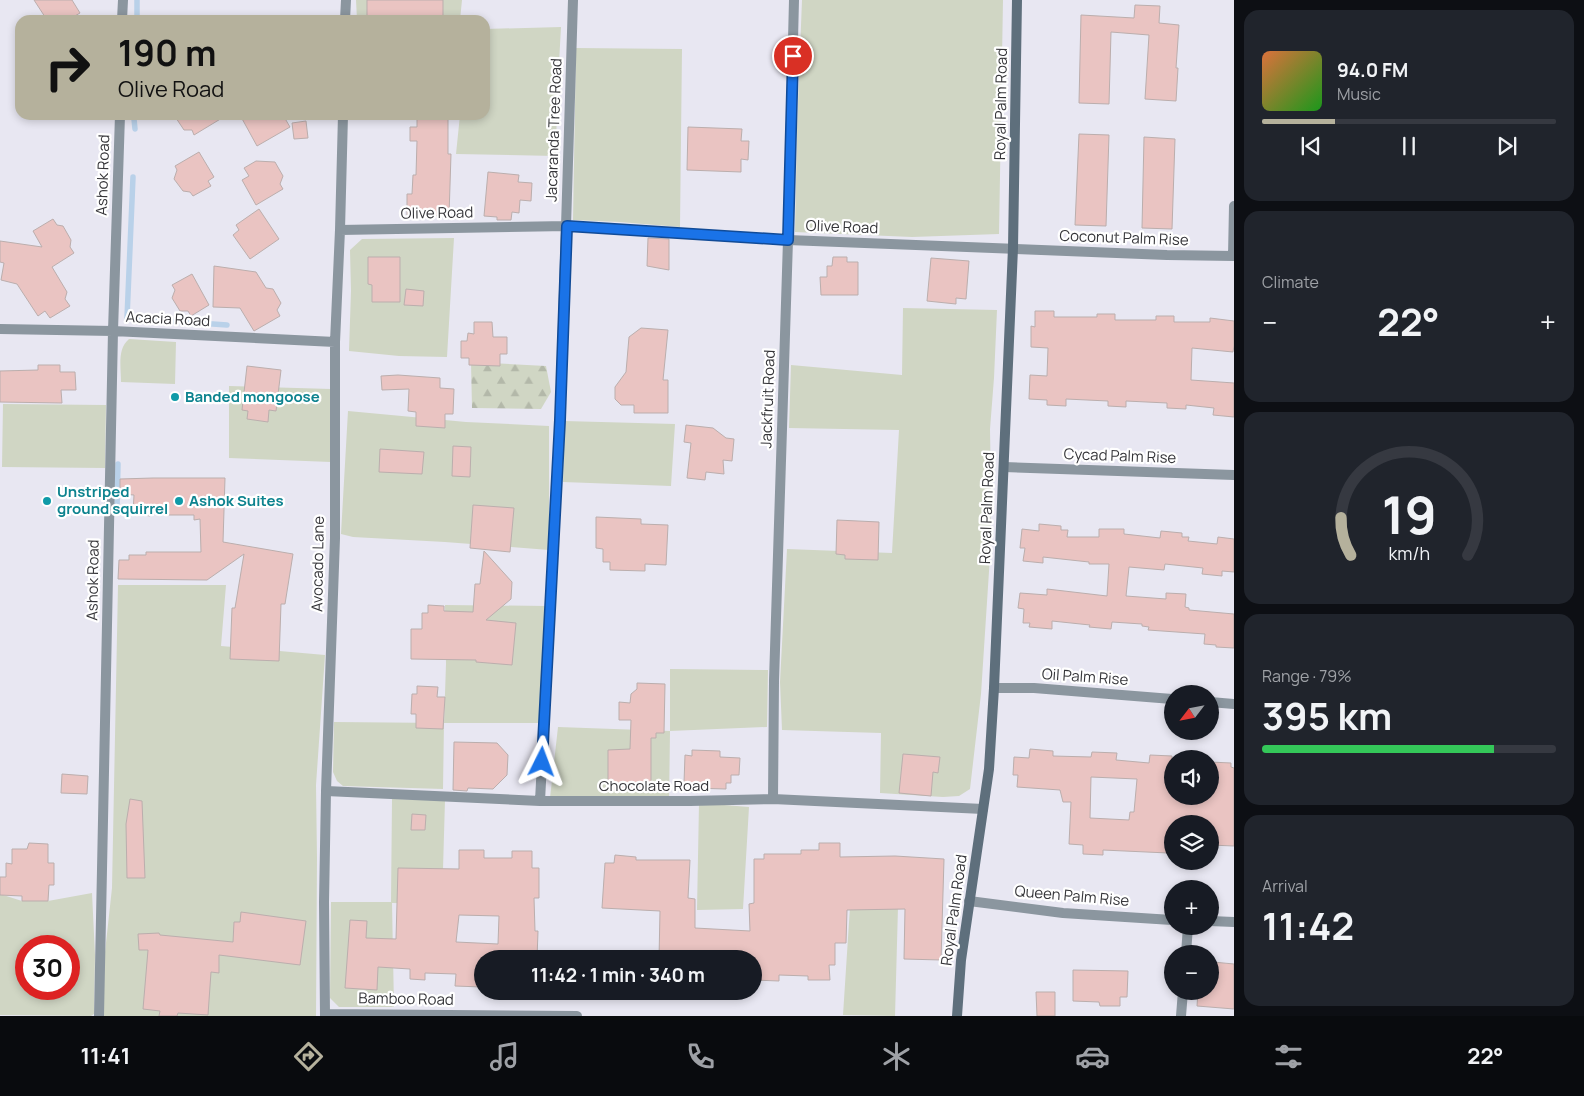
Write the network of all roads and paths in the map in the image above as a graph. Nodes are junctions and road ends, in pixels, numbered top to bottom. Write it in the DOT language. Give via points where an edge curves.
graph roads {
  1 [pos="123,0"];
  2 [pos="346,0"];
  3 [pos="573,0"];
  4 [pos="794,0"];
  5 [pos="1017,0"];
  6 [pos="122,15"];
  7 [pos="345,15"];
  8 [pos="120,120"];
  9 [pos="343,120"];
  10 [pos="1234,206"];
  11 [pos="567,226"];
  12 [pos="340,230"];
  13 [pos="788,240"];
  14 [pos="1013,248"];
  15 [pos="1234,256"];
  16 [pos="0,328"];
  17 [pos="113,332"];
  18 [pos="335,342"];
  19 [pos="1004,466"];
  20 [pos="1234,475"];
  21 [pos="994,688"];
  22 [pos="1164,698"];
  23 [pos="1219,703"];
  24 [pos="1234,704"];
  25 [pos="326,791"];
  26 [pos="773,799"];
  27 [pos="540,801"];
  28 [pos="983,809"];
  29 [pos="969,901"];
  30 [pos="1164,919"];
  31 [pos="1219,921"];
  32 [pos="1234,922"];
  33 [pos="1182,1000"];
  34 [pos="325,1015"];
  35 [pos="99,1016"];
  36 [pos="577,1016"];
  37 [pos="957,1016"];
  38 [pos="1181,1016"];
  1 -- 6 [label="street"];
  2 -- 7 [label="street"];
  3 -- 11 [label="street, Jacaranda Tree Road"];
  4 -- 13 [label="street, Jackfruit Road"];
  5 -- 14 [label="street, Royal Palm Road"];
  8 -- 17 [label="street, Ashok Road"];
  9 -- 12 [label="street, Avocado Lane"];
  10 -- 15 [label="street"];
  11 -- 12 [label="street, Olive Road"];
  11 -- 13 [label="street, Olive Road"];
  11 -- 27 [label="street, Jacaranda Tree Road"];
  12 -- 18 [label="street, Avocado Lane"];
  13 -- 14 [label="street, Olive Road"];
  13 -- 26 [label="street, Jackfruit Road"];
  14 -- 15 [label="street, Coconut Palm Rise"];
  14 -- 19 [label="street, Royal Palm Road"];
  16 -- 17 [label="street, Acacia Road"];
  17 -- 18 [label="street, Acacia Road"];
  17 -- 35 [label="street, Ashok Road"];
  18 -- 25 [label="street, Avocado Lane" via="335,538"];
  19 -- 20 [label="street, Cycad Palm Rise"];
  19 -- 21 [label="street, Royal Palm Road"];
  21 -- 22 [label="street, Oil Palm Rise"];
  21 -- 28 [label="street, Royal Palm Road" via="991,750"];
  23 -- 24 [label="street"];
  25 -- 27 [label="street, Chocolate Road"];
  25 -- 34 [label="street, Avocado Lane"];
  26 -- 27 [label="street, Chocolate Road"];
  26 -- 28 [label="street, Chocolate Road"];
  28 -- 29 [label="street, Royal Palm Road"];
  29 -- 30 [label="street, Queen Palm Rise" via="1062,913"];
  29 -- 37 [label="street, Royal Palm Road"];
  31 -- 32 [label="street"];
  33 -- 38 [label="street"];
  34 -- 36 [label="street, Bamboo Road"];
}
